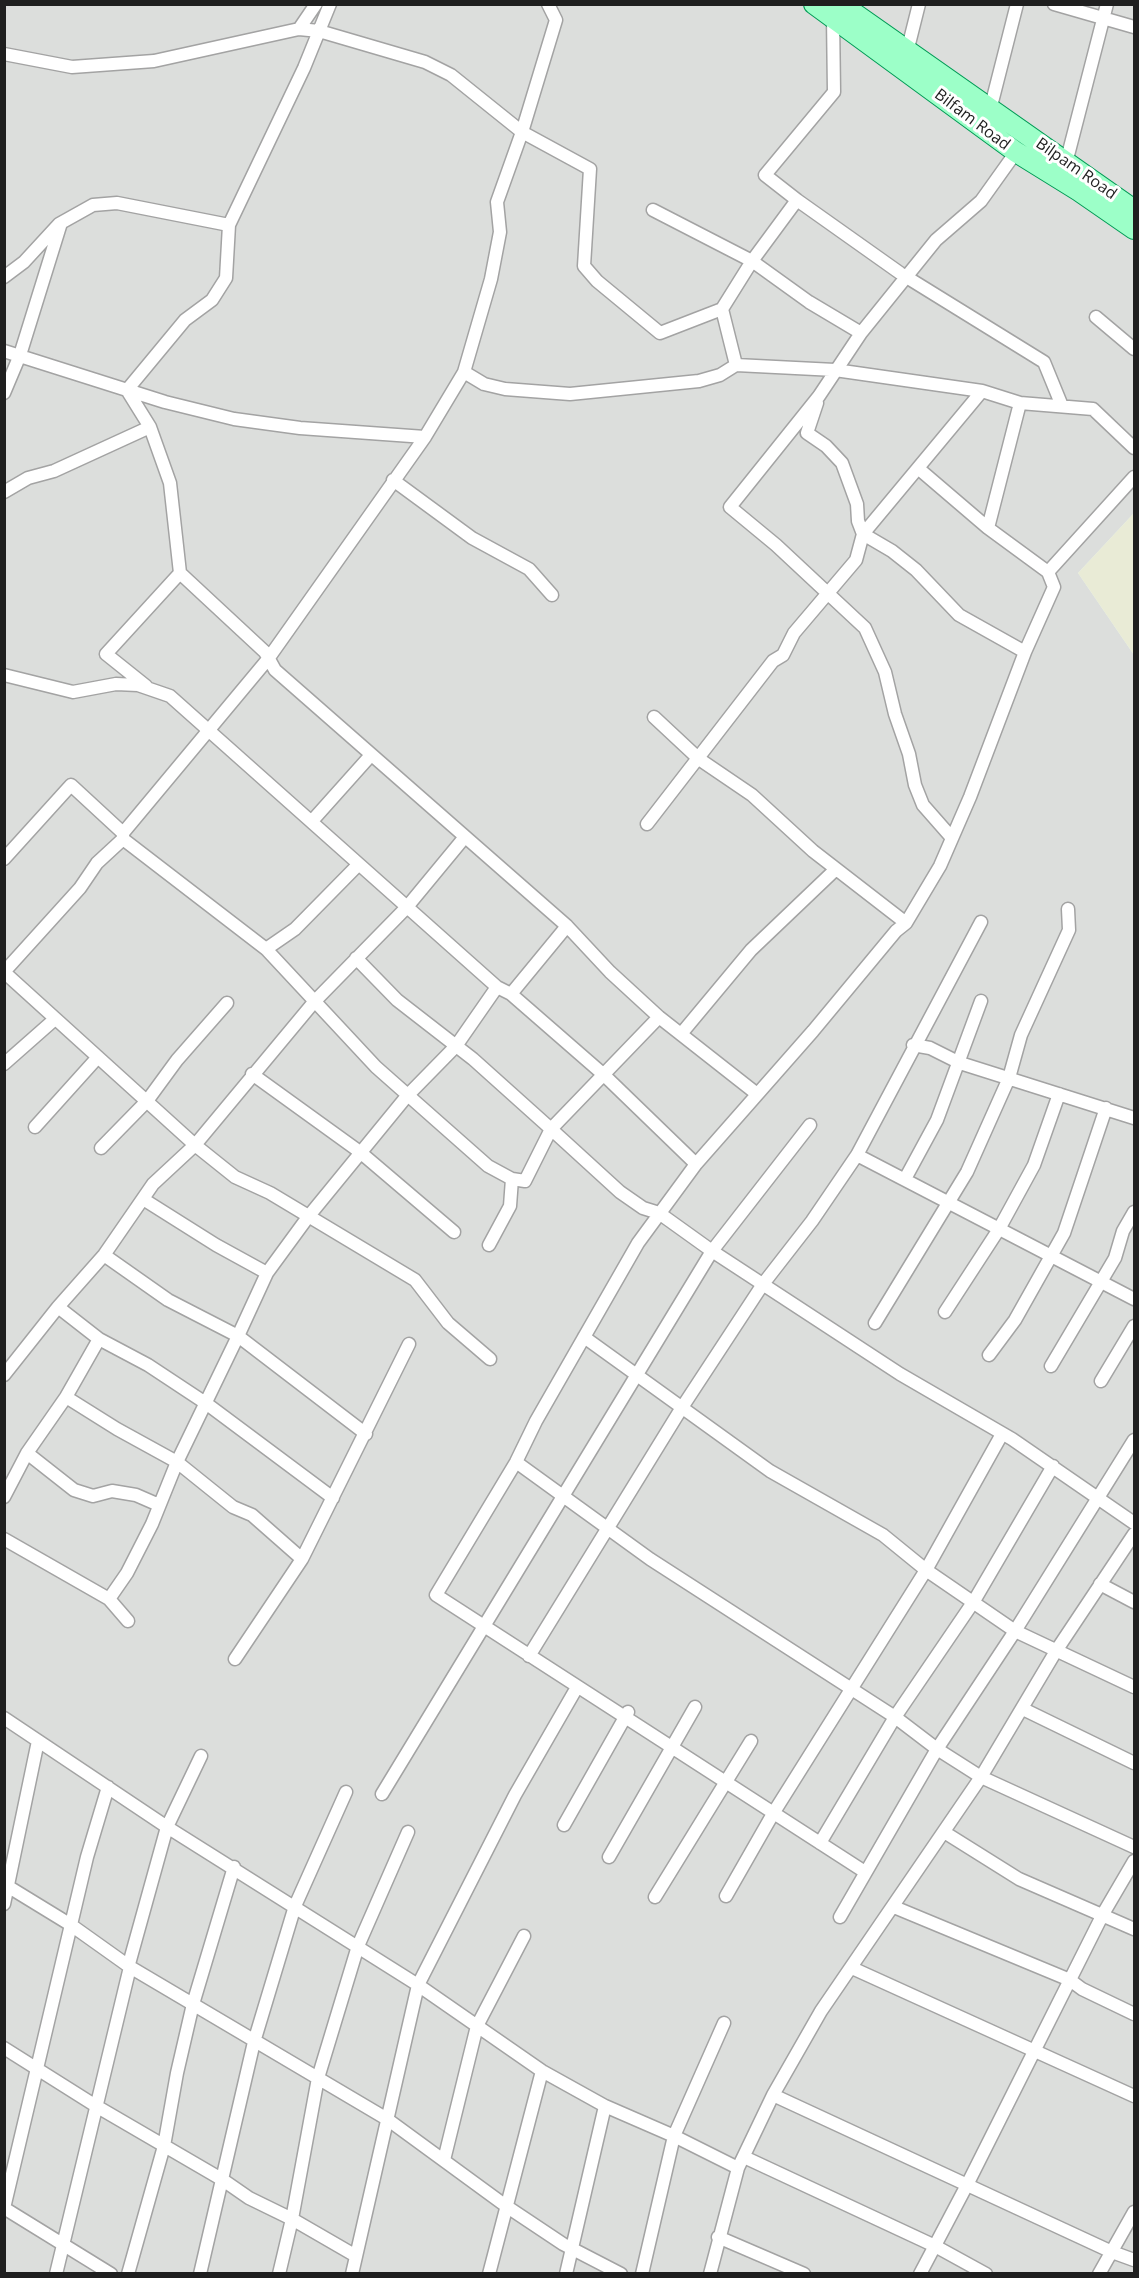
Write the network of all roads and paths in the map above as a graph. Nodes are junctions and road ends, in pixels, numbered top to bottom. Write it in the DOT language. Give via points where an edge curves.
graph roads {
  1 [pos="316,4"];
  2 [pos="330,4"];
  3 [pos="548,4"];
  4 [pos="814,4"];
  5 [pos="919,4"];
  6 [pos="1017,4"];
  7 [pos="1054,4"];
  8 [pos="1107,4"];
  9 [pos="837,11"];
  10 [pos="1104,18"];
  11 [pos="1134,27"];
  12 [pos="299,29"];
  13 [pos="319,31"];
  14 [pos="907,52"];
  15 [pos="4,54"];
  16 [pos="990,110"];
  17 [pos="522,132"];
  18 [pos="1016,152"];
  19 [pos="1066,163"];
  20 [pos="797,200"];
  21 [pos="653,210"];
  22 [pos="1134,210"];
  23 [pos="62,222"];
  24 [pos="230,225"];
  25 [pos="1134,229"];
  26 [pos="752,261"];
  27 [pos="908,276"];
  28 [pos="4,277"];
  29 [pos="722,309"];
  30 [pos="1096,317"];
  31 [pos="861,333"];
  32 [pos="1134,349"];
  33 [pos="4,351"];
  34 [pos="20,356"];
  35 [pos="736,365"];
  36 [pos="835,370"];
  37 [pos="464,372"];
  38 [pos="127,390"];
  39 [pos="982,391"];
  40 [pos="4,393"];
  41 [pos="819,396"];
  42 [pos="1020,402"];
  43 [pos="1062,406"];
  44 [pos="150,428"];
  45 [pos="426,437"];
  46 [pos="1134,448"];
  47 [pos="919,469"];
  48 [pos="1134,477"];
  49 [pos="393,480"];
  50 [pos="4,492"];
  51 [pos="988,528"];
  52 [pos="863,534"];
  53 [pos="1048,572"];
  54 [pos="180,573"];
  55 [pos="828,593"];
  56 [pos="552,595"];
  57 [pos="1025,652"];
  58 [pos="268,659"];
  59 [pos="4,675"];
  60 [pos="153,691"];
  61 [pos="654,717"];
  62 [pos="209,729"];
  63 [pos="371,755"];
  64 [pos="699,759"];
  65 [pos="312,821"];
  66 [pos="647,824"];
  67 [pos="123,836"];
  68 [pos="464,838"];
  69 [pos="952,838"];
  70 [pos="4,859"];
  71 [pos="357,866"];
  72 [pos="836,869"];
  73 [pos="407,907"];
  74 [pos="1068,909"];
  75 [pos="981,922"];
  76 [pos="906,923"];
  77 [pos="567,926"];
  78 [pos="266,949"];
  79 [pos="356,958"];
  80 [pos="4,972"];
  81 [pos="497,987"];
  82 [pos="511,994"];
  83 [pos="981,1001"];
  84 [pos="314,1002"];
  85 [pos="227,1003"];
  86 [pos="659,1017"];
  87 [pos="55,1019"];
  88 [pos="681,1034"];
  89 [pos="913,1045"];
  90 [pos="456,1046"];
  91 [pos="98,1057"];
  92 [pos="960,1063"];
  93 [pos="4,1064"];
  94 [pos="252,1074"];
  95 [pos="604,1076"];
  96 [pos="1009,1078"];
  97 [pos="757,1094"];
  98 [pos="1059,1094"];
  99 [pos="407,1096"];
  100 [pos="147,1101"];
  101 [pos="1106,1108"];
  102 [pos="1134,1118"];
  103 [pos="810,1125"];
  104 [pos="35,1127"];
  105 [pos="550,1129"];
  106 [pos="195,1145"];
  107 [pos="101,1148"];
  108 [pos="360,1152"];
  109 [pos="857,1155"];
  110 [pos="696,1164"];
  111 [pos="512,1179"];
  112 [pos="905,1179"];
  113 [pos="143,1199"];
  114 [pos="948,1200"];
  115 [pos="1134,1212"];
  116 [pos="659,1213"];
  117 [pos="308,1217"];
  118 [pos="999,1229"];
  119 [pos="454,1232"];
  120 [pos="489,1245"];
  121 [pos="712,1251"];
  122 [pos="104,1255"];
  123 [pos="1051,1255"];
  124 [pos="267,1273"];
  125 [pos="1101,1282"];
  126 [pos="763,1284"];
  127 [pos="1134,1299"];
  128 [pos="58,1307"];
  129 [pos="945,1312"];
  130 [pos="874,1323"];
  131 [pos="1134,1326"];
  132 [pos="238,1336"];
  133 [pos="584,1337"];
  134 [pos="99,1339"];
  135 [pos="409,1344"];
  136 [pos="989,1355"];
  137 [pos="490,1359"];
  138 [pos="1051,1366"];
  139 [pos="4,1375"];
  140 [pos="634,1375"];
  141 [pos="1101,1381"];
  142 [pos="66,1397"];
  143 [pos="207,1404"];
  144 [pos="681,1409"];
  145 [pos="366,1434"];
  146 [pos="1002,1434"];
  147 [pos="1134,1440"];
  148 [pos="27,1453"];
  149 [pos="177,1462"];
  150 [pos="516,1462"];
  151 [pos="1053,1466"];
  152 [pos="562,1494"];
  153 [pos="4,1497"];
  154 [pos="333,1498"];
  155 [pos="1099,1499"];
  156 [pos="159,1505"];
  157 [pos="1134,1523"];
  158 [pos="608,1527"];
  159 [pos="1134,1534"];
  160 [pos="4,1539"];
  161 [pos="302,1558"];
  162 [pos="926,1570"];
  163 [pos="1100,1584"];
  164 [pos="109,1599"];
  165 [pos="974,1601"];
  166 [pos="1134,1602"];
  167 [pos="128,1621"];
  168 [pos="483,1624"];
  169 [pos="1015,1631"];
  170 [pos="1056,1651"];
  171 [pos="529,1656"];
  172 [pos="235,1659"];
  173 [pos="1134,1687"];
  174 [pos="850,1688"];
  175 [pos="576,1689"];
  176 [pos="695,1707"];
  177 [pos="1023,1709"];
  178 [pos="627,1712"];
  179 [pos="895,1717"];
  180 [pos="4,1718"];
  181 [pos="38,1741"];
  182 [pos="751,1741"];
  183 [pos="937,1749"];
  184 [pos="201,1756"];
  185 [pos="1134,1763"];
  186 [pos="981,1777"];
  187 [pos="108,1787"];
  188 [pos="346,1792"];
  189 [pos="382,1794"];
  190 [pos="774,1812"];
  191 [pos="564,1825"];
  192 [pos="167,1827"];
  193 [pos="408,1832"];
  194 [pos="944,1832"];
  195 [pos="820,1843"];
  196 [pos="1134,1847"];
  197 [pos="609,1857"];
  198 [pos="1134,1861"];
  199 [pos="234,1868"];
  200 [pos="865,1872"];
  201 [pos="7,1885"];
  202 [pos="726,1896"];
  203 [pos="655,1897"];
  204 [pos="4,1904"];
  205 [pos="295,1906"];
  206 [pos="894,1907"];
  207 [pos="1103,1914"];
  208 [pos="840,1917"];
  209 [pos="71,1925"];
  210 [pos="1134,1929"];
  211 [pos="524,1936"];
  212 [pos="358,1946"];
  213 [pos="129,1966"];
  214 [pos="852,1968"];
  215 [pos="1070,1980"];
  216 [pos="418,1984"];
  217 [pos="193,2004"];
  218 [pos="1134,2014"];
  219 [pos="724,2023"];
  220 [pos="477,2026"];
  221 [pos="254,2042"];
  222 [pos="4,2048"];
  223 [pos="1034,2050"];
  224 [pos="36,2069"];
  225 [pos="542,2072"];
  226 [pos="318,2078"];
  227 [pos="773,2096"];
  228 [pos="1134,2096"];
  229 [pos="96,2106"];
  230 [pos="605,2106"];
  231 [pos="387,2119"];
  232 [pos="674,2136"];
  233 [pos="164,2146"];
  234 [pos="744,2157"];
  235 [pos="444,2160"];
  236 [pos="738,2169"];
  237 [pos="223,2180"];
  238 [pos="968,2183"];
  239 [pos="506,2206"];
  240 [pos="4,2208"];
  241 [pos="1134,2212"];
  242 [pos="292,2218"];
  243 [pos="718,2237"];
  244 [pos="64,2245"];
  245 [pos="935,2246"];
  246 [pos="573,2249"];
  247 [pos="1112,2252"];
  248 [pos="356,2256"];
  249 [pos="1134,2260"];
  250 [pos="56,2274"];
  251 [pos="111,2274"];
  252 [pos="128,2274"];
  253 [pos="200,2274"];
  254 [pos="279,2274"];
  255 [pos="352,2274"];
  256 [pos="489,2274"];
  257 [pos="566,2274"];
  258 [pos="621,2274"];
  259 [pos="642,2274"];
  260 [pos="710,2274"];
  261 [pos="804,2274"];
  262 [pos="920,2274"];
  263 [pos="986,2274"];
  264 [pos="1099,2274"];
  1 -- 12 [label="street"];
  2 -- 13 [label="street"];
  3 -- 17 [label="street" via="556,20"];
  4 -- 9 [label="main road, Bilfam Road"];
  5 -- 14 [label="street"];
  6 -- 16 [label="street"];
  7 -- 10 [label="street"];
  8 -- 10 [label="street"];
  9 -- 14 [label="main road, Bilpam Road"];
  9 -- 18 [label="main road, Bilfam Road"];
  9 -- 20 [label="street" via="834,92 765,175"];
  10 -- 11 [label="street"];
  10 -- 19 [label="street"];
  12 -- 13 [label="street"];
  12 -- 15 [label="street" via="154,61 72,67"];
  13 -- 17 [label="street" via="425,62 451,75"];
  13 -- 24 [label="street"];
  14 -- 16 [label="main road, Bilpam Road"];
  16 -- 19 [label="main road, Bilpam Road"];
  17 -- 29 [label="street" via="590,169 584,266 597,281 660,333"];
  17 -- 37 [label="street" via="497,202 500,232"];
  18 -- 25 [label="main road, Bilfam Road"];
  18 -- 27 [label="street" via="981,201 936,240"];
  19 -- 22 [label="main road, Bilpam Road"];
  20 -- 26 [label="street"];
  20 -- 27 [label="street"];
  21 -- 26 [label="street"];
  23 -- 24 [label="street" via="93,205 117,203"];
  23 -- 28 [label="street"];
  23 -- 34 [label="street"];
  24 -- 38 [label="street" via="226,278 212,300 185,320"];
  26 -- 29 [label="street"];
  26 -- 31 [label="street"];
  27 -- 31 [label="street"];
  27 -- 43 [label="street" via="1044,362"];
  29 -- 35 [label="street"];
  30 -- 32 [label="street"];
  31 -- 36 [label="street"];
  33 -- 34 [label="street"];
  34 -- 38 [label="street"];
  34 -- 40 [label="street"];
  35 -- 36 [label="street"];
  35 -- 37 [label="street" via="699,381 570,394 505,389 484,384"];
  36 -- 39 [label="street"];
  36 -- 41 [label="street"];
  37 -- 45 [label="street"];
  38 -- 44 [label="street"];
  38 -- 45 [label="street" via="234,419"];
  39 -- 42 [label="street"];
  39 -- 47 [label="street"];
  41 -- 52 [label="street" via="807,433 842,463"];
  41 -- 55 [label="street" via="730,507"];
  42 -- 43 [label="street"];
  42 -- 51 [label="street"];
  43 -- 46 [label="street" via="1093,409"];
  44 -- 50 [label="street" via="54,471 28,478"];
  44 -- 54 [label="street" via="170,483"];
  45 -- 49 [label="street"];
  47 -- 51 [label="street"];
  47 -- 52 [label="street"];
  48 -- 53 [label="street"];
  49 -- 56 [label="street" via="472,538 529,569"];
  49 -- 58 [label="street"];
  51 -- 53 [label="street"];
  52 -- 55 [label="street" via="856,560"];
  52 -- 57 [label="street" via="916,570 959,615"];
  53 -- 57 [label="street" via="1054,587"];
  54 -- 58 [label="street"];
  54 -- 60 [label="street" via="106,654"];
  55 -- 64 [label="street"];
  55 -- 69 [label="street" via="865,628 885,672 923,805"];
  57 -- 69 [label="street"];
  58 -- 62 [label="street"];
  58 -- 63 [label="street" via="275,670"];
  59 -- 60 [label="street" via="74,692 116,684 138,685"];
  60 -- 62 [label="street" via="170,696"];
  61 -- 64 [label="street"];
  62 -- 65 [label="street"];
  62 -- 67 [label="street"];
  63 -- 65 [label="street"];
  63 -- 68 [label="street"];
  64 -- 66 [label="street"];
  64 -- 72 [label="street" via="752,795"];
  65 -- 73 [label="street"];
  67 -- 70 [label="street" via="71,785"];
  67 -- 78 [label="street"];
  67 -- 80 [label="street"];
  68 -- 73 [label="street"];
  68 -- 77 [label="street"];
  69 -- 76 [label="street"];
  71 -- 78 [label="street" via="295,929"];
  72 -- 76 [label="street"];
  72 -- 88 [label="street" via="751,950"];
  73 -- 79 [label="street"];
  73 -- 81 [label="street"];
  74 -- 96 [label="street" via="1069,930 1021,1035"];
  75 -- 89 [label="street"];
  76 -- 97 [label="street"];
  77 -- 82 [label="street"];
  77 -- 86 [label="street"];
  78 -- 84 [label="street"];
  79 -- 84 [label="street"];
  79 -- 90 [label="street" via="397,1000"];
  81 -- 82 [label="street"];
  81 -- 90 [label="street"];
  82 -- 95 [label="street"];
  83 -- 92 [label="street"];
  84 -- 94 [label="street"];
  84 -- 99 [label="street"];
  85 -- 100 [label="street"];
  86 -- 88 [label="street"];
  86 -- 95 [label="street"];
  87 -- 91 [label="street"];
  87 -- 93 [label="street"];
  87 -- 106 [label="street" via="4,972"];
  88 -- 97 [label="street"];
  89 -- 92 [label="street" via="930,1048"];
  89 -- 109 [label="street"];
  90 -- 99 [label="street"];
  90 -- 105 [label="street"];
  91 -- 100 [label="street"];
  91 -- 104 [label="street"];
  92 -- 96 [label="street"];
  92 -- 112 [label="street" via="937,1120"];
  94 -- 106 [label="street"];
  94 -- 108 [label="street"];
  95 -- 105 [label="street"];
  95 -- 110 [label="street"];
  96 -- 98 [label="street"];
  96 -- 114 [label="street" via="968,1172"];
  97 -- 110 [label="street"];
  98 -- 101 [label="street"];
  98 -- 118 [label="street" via="1034,1165"];
  99 -- 108 [label="street"];
  99 -- 111 [label="street" via="488,1166"];
  100 -- 106 [label="street"];
  100 -- 107 [label="street"];
  101 -- 102 [label="street"];
  101 -- 123 [label="street" via="1064,1233"];
  103 -- 121 [label="street"];
  105 -- 111 [label="street" via="525,1181"];
  105 -- 116 [label="street" via="620,1192 643,1208"];
  106 -- 113 [label="street" via="153,1184"];
  106 -- 117 [label="street" via="236,1177"];
  108 -- 117 [label="street"];
  108 -- 119 [label="street"];
  109 -- 112 [label="street"];
  109 -- 126 [label="street"];
  110 -- 116 [label="street"];
  111 -- 120 [label="street" via="510,1206"];
  112 -- 114 [label="street"];
  113 -- 122 [label="street"];
  113 -- 124 [label="street"];
  114 -- 118 [label="street"];
  114 -- 130 [label="street"];
  115 -- 125 [label="street"];
  116 -- 121 [label="street"];
  116 -- 133 [label="street"];
  117 -- 124 [label="street"];
  117 -- 137 [label="street" via="415,1280 448,1323"];
  118 -- 123 [label="street"];
  118 -- 129 [label="street"];
  121 -- 126 [label="street"];
  121 -- 140 [label="street"];
  122 -- 128 [label="street"];
  122 -- 132 [label="street" via="168,1300"];
  123 -- 125 [label="street"];
  123 -- 136 [label="street" via="1015,1320"];
  124 -- 132 [label="street"];
  125 -- 127 [label="street"];
  125 -- 138 [label="street"];
  126 -- 144 [label="street"];
  126 -- 146 [label="street" via="900,1374"];
  128 -- 134 [label="street"];
  128 -- 139 [label="street"];
  131 -- 141 [label="street"];
  132 -- 143 [label="street"];
  132 -- 145 [label="street"];
  133 -- 140 [label="street"];
  133 -- 150 [label="street"];
  134 -- 142 [label="street"];
  134 -- 143 [label="street"];
  135 -- 145 [label="street"];
  140 -- 144 [label="street"];
  140 -- 152 [label="street"];
  142 -- 148 [label="street"];
  142 -- 149 [label="street"];
  143 -- 149 [label="street"];
  143 -- 154 [label="street"];
  144 -- 158 [label="street"];
  144 -- 162 [label="street" via="770,1471 883,1534"];
  145 -- 154 [label="street"];
  146 -- 151 [label="street"];
  146 -- 162 [label="street"];
  147 -- 155 [label="street"];
  148 -- 153 [label="street"];
  148 -- 156 [label="street" via="74,1490 93,1497 112,1491 136,1495"];
  149 -- 156 [label="street"];
  149 -- 161 [label="street" via="233,1507 252,1515"];
  150 -- 152 [label="street"];
  150 -- 168 [label="street" via="436,1595"];
  151 -- 155 [label="street"];
  151 -- 165 [label="street"];
  152 -- 158 [label="street"];
  152 -- 168 [label="street"];
  154 -- 161 [label="street"];
  155 -- 157 [label="street"];
  155 -- 169 [label="street"];
  156 -- 164 [label="street" via="127,1574"];
  158 -- 171 [label="street"];
  158 -- 174 [label="street" via="744,1622"];
  159 -- 163 [label="street"];
  160 -- 164 [label="street"];
  161 -- 172 [label="street"];
  162 -- 165 [label="street"];
  162 -- 174 [label="street"];
  163 -- 166 [label="street"];
  163 -- 170 [label="street"];
  164 -- 167 [label="street"];
  165 -- 169 [label="street"];
  165 -- 179 [label="street"];
  168 -- 171 [label="street"];
  168 -- 189 [label="street"];
  169 -- 170 [label="street"];
  169 -- 183 [label="street"];
  170 -- 173 [label="street"];
  170 -- 177 [label="street"];
  171 -- 190 [label="street"];
  174 -- 179 [label="street"];
  174 -- 190 [label="street"];
  175 -- 216 [label="street" via="515,1795"];
  176 -- 197 [label="street"];
  177 -- 185 [label="street"];
  177 -- 186 [label="street"];
  178 -- 191 [label="street"];
  179 -- 183 [label="street"];
  179 -- 195 [label="street"];
  180 -- 181 [label="street"];
  181 -- 187 [label="street"];
  181 -- 201 [label="street"];
  182 -- 203 [label="street"];
  183 -- 186 [label="street"];
  183 -- 200 [label="street"];
  184 -- 192 [label="street"];
  186 -- 194 [label="street"];
  186 -- 196 [label="street"];
  187 -- 192 [label="street"];
  187 -- 209 [label="street"];
  188 -- 205 [label="street"];
  190 -- 195 [label="street"];
  190 -- 202 [label="street"];
  192 -- 199 [label="street"];
  192 -- 213 [label="street"];
  193 -- 212 [label="street"];
  194 -- 206 [label="street"];
  194 -- 207 [label="street" via="1019,1879"];
  195 -- 200 [label="street"];
  198 -- 207 [label="street"];
  199 -- 205 [label="street"];
  199 -- 217 [label="street"];
  200 -- 208 [label="street"];
  201 -- 204 [label="street"];
  201 -- 209 [label="street"];
  205 -- 212 [label="street"];
  205 -- 221 [label="street"];
  206 -- 214 [label="street"];
  206 -- 215 [label="street"];
  207 -- 210 [label="street"];
  207 -- 215 [label="street"];
  209 -- 213 [label="street"];
  209 -- 224 [label="street"];
  211 -- 220 [label="street"];
  212 -- 216 [label="street"];
  212 -- 226 [label="street"];
  213 -- 217 [label="street"];
  213 -- 229 [label="street"];
  214 -- 223 [label="street"];
  214 -- 227 [label="street" via="821,2011"];
  215 -- 218 [label="street"];
  215 -- 223 [label="street"];
  216 -- 220 [label="street"];
  216 -- 231 [label="street"];
  217 -- 221 [label="street"];
  217 -- 233 [label="street"];
  219 -- 232 [label="street"];
  220 -- 225 [label="street"];
  220 -- 235 [label="street"];
  221 -- 226 [label="street"];
  221 -- 237 [label="street"];
  222 -- 224 [label="street"];
  223 -- 228 [label="street"];
  223 -- 238 [label="street"];
  224 -- 229 [label="street"];
  224 -- 240 [label="street"];
  225 -- 230 [label="street"];
  225 -- 239 [label="street"];
  226 -- 231 [label="street"];
  226 -- 242 [label="street"];
  227 -- 234 [label="street"];
  227 -- 238 [label="street"];
  229 -- 233 [label="street"];
  229 -- 244 [label="street"];
  230 -- 232 [label="street"];
  230 -- 246 [label="street"];
  231 -- 235 [label="street"];
  231 -- 248 [label="street"];
  232 -- 236 [label="street"];
  232 -- 259 [label="street"];
  233 -- 237 [label="street"];
  233 -- 252 [label="street"];
  234 -- 236 [label="street"];
  234 -- 245 [label="street"];
  235 -- 239 [label="street"];
  236 -- 243 [label="street"];
  237 -- 242 [label="street" via="249,2198"];
  237 -- 253 [label="street"];
  238 -- 245 [label="street"];
  238 -- 247 [label="street"];
  239 -- 246 [label="street"];
  239 -- 256 [label="street"];
  240 -- 244 [label="street"];
  241 -- 247 [label="street"];
  242 -- 248 [label="street"];
  242 -- 254 [label="street"];
  243 -- 260 [label="street"];
  243 -- 261 [label="street"];
  244 -- 250 [label="street"];
  244 -- 251 [label="street"];
  245 -- 262 [label="street"];
  245 -- 263 [label="street"];
  246 -- 257 [label="street"];
  246 -- 258 [label="street"];
  247 -- 249 [label="street"];
  247 -- 264 [label="street"];
  248 -- 255 [label="street"];
}
